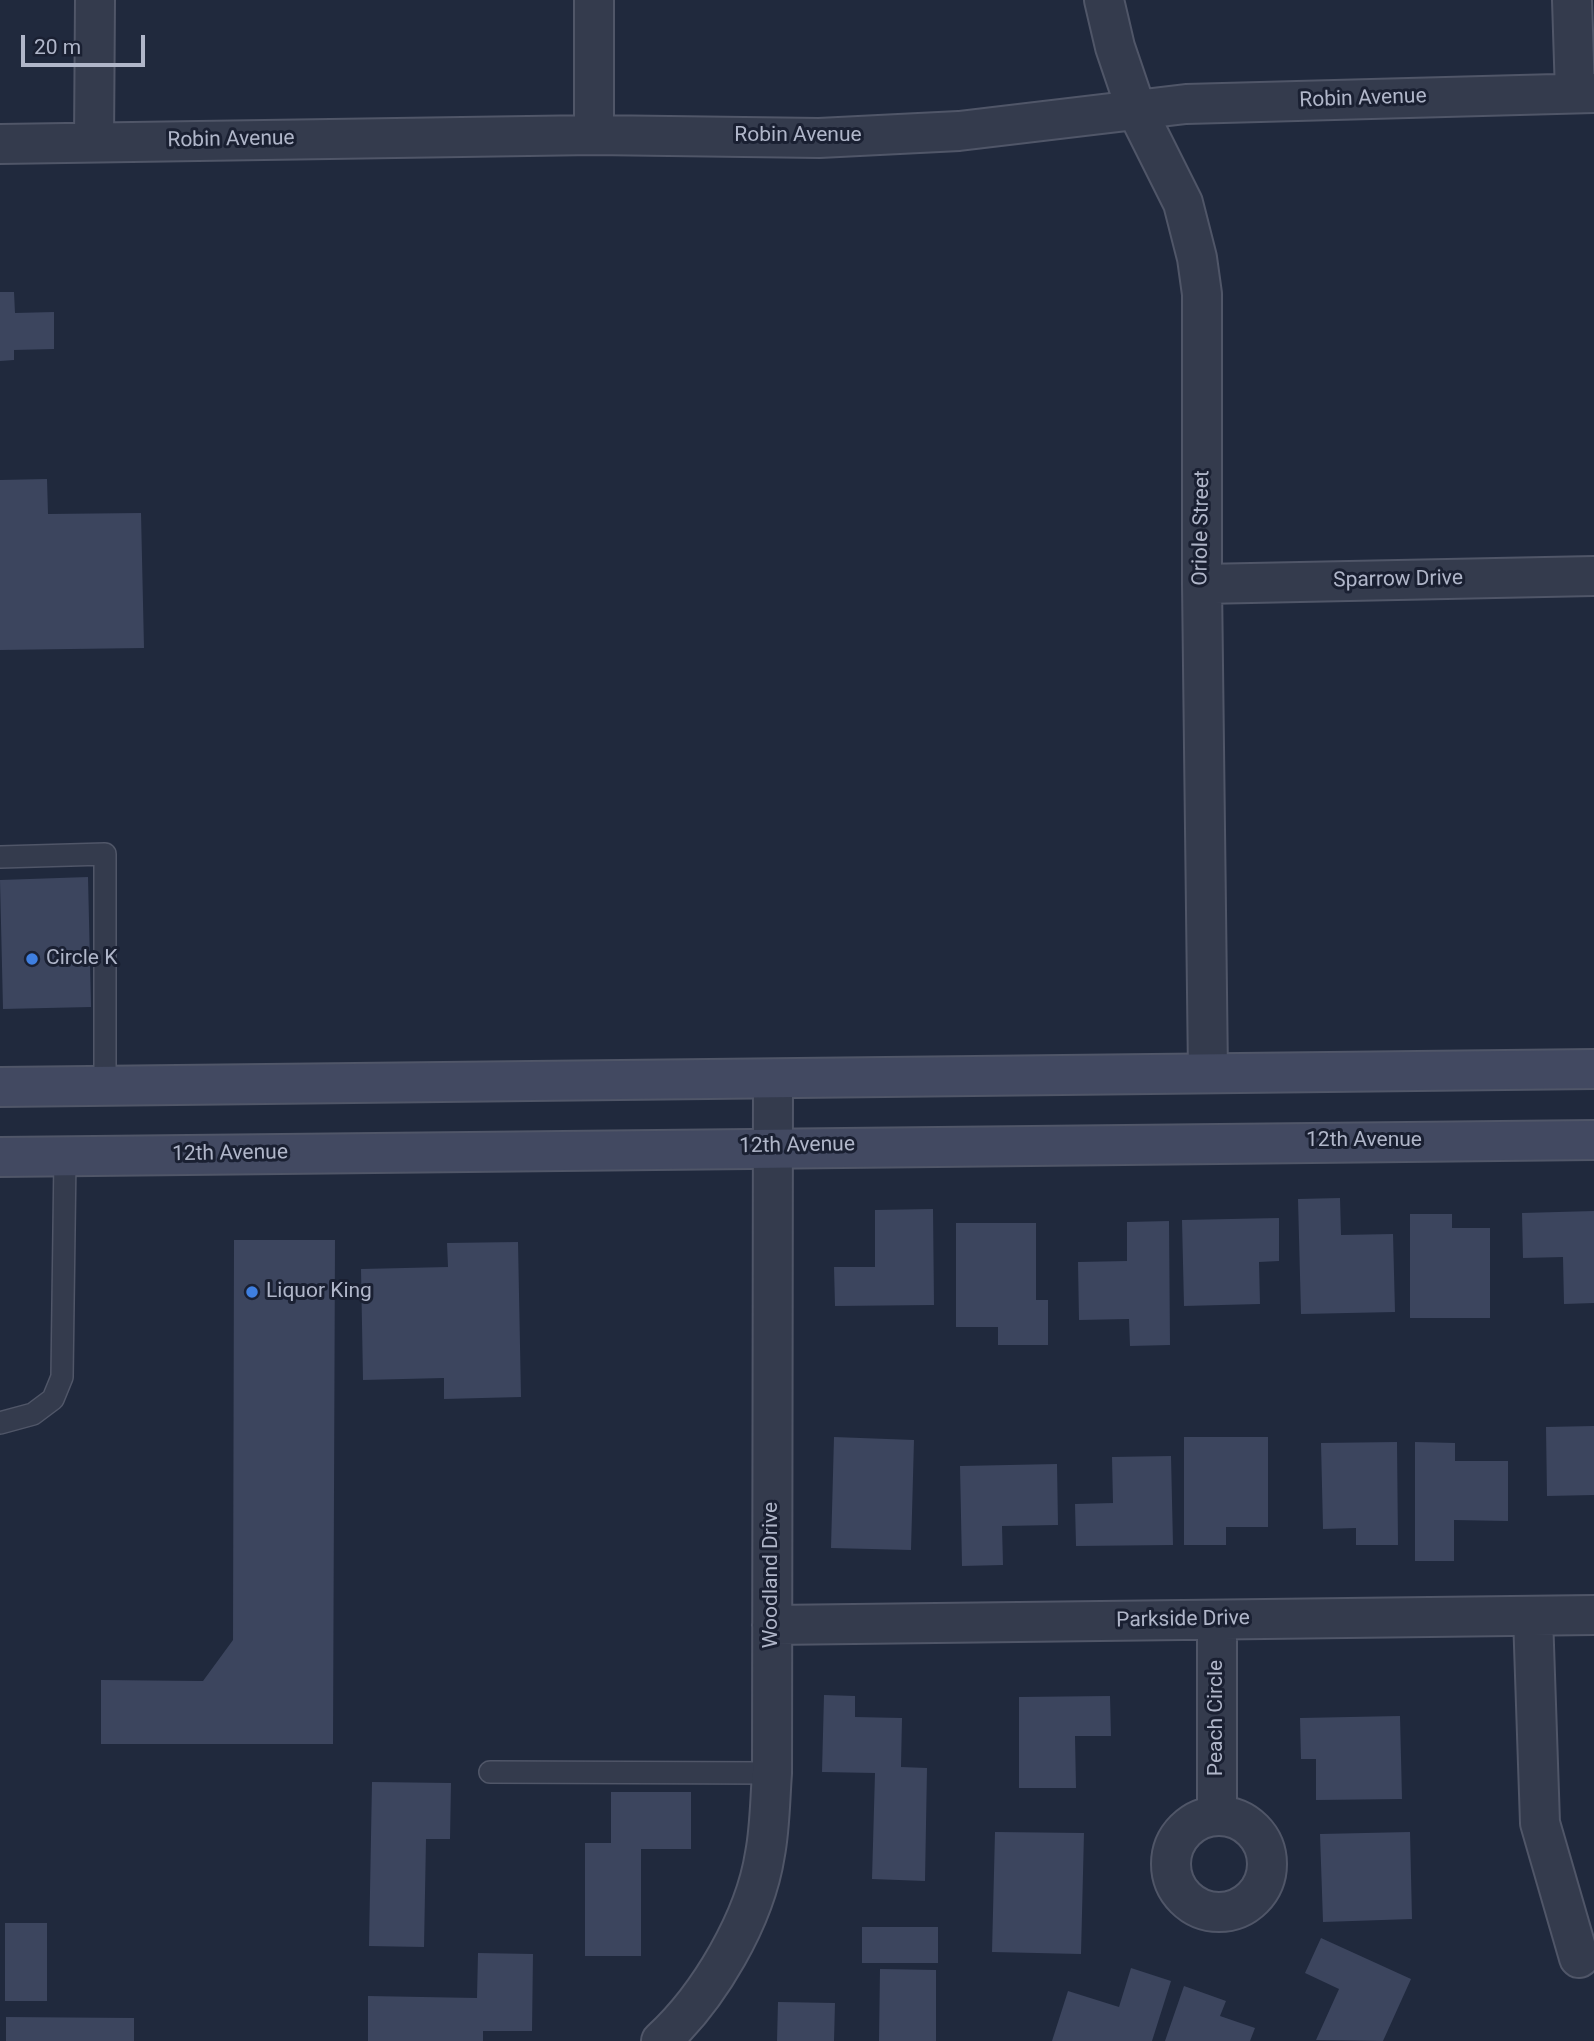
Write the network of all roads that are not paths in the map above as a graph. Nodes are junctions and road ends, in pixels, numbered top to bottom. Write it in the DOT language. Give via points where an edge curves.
graph roads {
  1 [pos="95,0"];
  2 [pos="594,0"];
  3 [pos="1104,0"];
  4 [pos="1572,0"];
  5 [pos="1584,93"];
  6 [pos="1136,110"];
  7 [pos="594,135"];
  8 [pos="94,142"];
  9 [pos="0,144"];
  10 [pos="1594,576"];
  11 [pos="1202,584"];
  12 [pos="0,857"];
  13 [pos="1594,1069"];
  14 [pos="1208,1073"];
  15 [pos="773,1079"];
  16 [pos="105,1086"];
  17 [pos="0,1087"];
  18 [pos="1594,1140"];
  19 [pos="773,1147"];
  20 [pos="0,1157"];
  21 [pos="65,1157"];
  22 [pos="0,1423"];
  23 [pos="1594,1615"];
  24 [pos="1533,1616"];
  25 [pos="1217,1620"];
  26 [pos="772,1625"];
  27 [pos="490,1772"];
  28 [pos="772,1773"];
  29 [pos="1217,1816"];
  30 [pos="1580,1958"];
  31 [pos="661,2041"];
  1 -- 8 [label="street"];
  2 -- 7 [label="street"];
  3 -- 6 [label="street, Oriole Street"];
  4 -- 5 [label="street"];
  5 -- 6 [label="street, Robin Avenue" via="1186,104"];
  6 -- 7 [label="street, Robin Avenue" via="959,131 819,138"];
  6 -- 11 [label="street, Oriole Street" via="1183,204 1198,258 1204,337"];
  7 -- 8 [label="street, Robin Avenue"];
  8 -- 9 [label="street, Robin Avenue"];
  10 -- 11 [label="street, Sparrow Drive"];
  11 -- 14 [label="street, Oriole Street"];
  12 -- 16 [label="lane" via="105,854"];
  13 -- 14 [label="street"];
  14 -- 15 [label="street"];
  15 -- 16 [label="street"];
  15 -- 19 [label="street, Woodland Drive"];
  16 -- 17 [label="street"];
  18 -- 19 [label="street, 12th Avenue"];
  19 -- 21 [label="street, 12th Avenue"];
  19 -- 26 [label="street, Woodland Drive"];
  20 -- 21 [label="street, 12th Avenue"];
  21 -- 22 [label="lane" via="62,1377 53,1399 33,1414"];
  23 -- 24 [label="street, Parkside Drive"];
  24 -- 25 [label="street, Parkside Drive"];
  24 -- 30 [label="street" via="1540,1823"];
  25 -- 26 [label="street, Parkside Drive"];
  25 -- 29 [label="street, Peach Circle"];
  26 -- 28 [label="street, Woodland Drive"];
  27 -- 28 [label="lane"];
  28 -- 31 [label="street, Woodland Drive" via="765,1856 747,1913 719,1971"];
}
